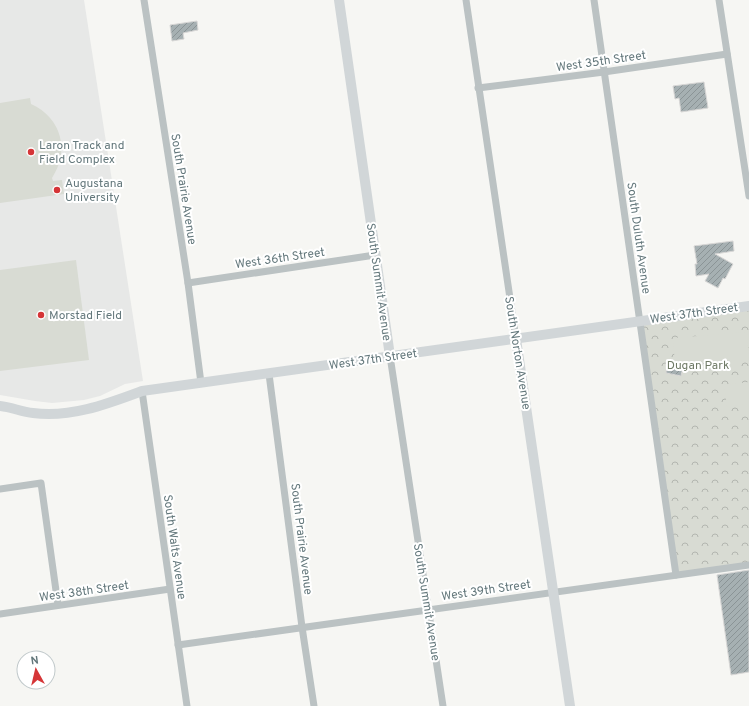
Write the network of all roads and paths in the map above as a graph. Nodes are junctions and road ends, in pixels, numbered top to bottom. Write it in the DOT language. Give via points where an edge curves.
graph roads {
  1 [pos="144,0"];
  2 [pos="339,0"];
  3 [pos="466,0"];
  4 [pos="594,0"];
  5 [pos="719,0"];
  6 [pos="727,54"];
  7 [pos="604,72"];
  8 [pos="478,88"];
  9 [pos="749,196"];
  10 [pos="376,255"];
  11 [pos="188,282"];
  12 [pos="749,306"];
  13 [pos="640,321"];
  14 [pos="516,339"];
  15 [pos="390,356"];
  16 [pos="269,374"];
  17 [pos="201,383"];
  18 [pos="142,391"];
  19 [pos="0,406"];
  20 [pos="0,489"];
  21 [pos="749,565"];
  22 [pos="676,575"];
  23 [pos="170,589"];
  24 [pos="554,592"];
  25 [pos="58,605"];
  26 [pos="428,610"];
  27 [pos="0,614"];
  28 [pos="302,627"];
  29 [pos="178,645"];
  30 [pos="187,706"];
  31 [pos="314,706"];
  32 [pos="443,706"];
  33 [pos="570,706"];
  1 -- 11 [label="street, South Prairie Avenue"];
  2 -- 10 [label="street, South Summit Avenue"];
  3 -- 8 [label="street, South Norton Avenue"];
  4 -- 7 [label="street, South Duluth Avenue"];
  5 -- 6 [label="street"];
  6 -- 7 [label="street, West 35th Street"];
  6 -- 9 [label="street"];
  7 -- 8 [label="street, West 35th Street"];
  7 -- 13 [label="street, South Duluth Avenue"];
  8 -- 14 [label="street, South Norton Avenue"];
  10 -- 11 [label="street, West 36th Street"];
  10 -- 15 [label="street, South Summit Avenue"];
  11 -- 17 [label="street, South Prairie Avenue"];
  12 -- 13 [label="street, West 37th Street"];
  13 -- 14 [label="street, West 37th Street"];
  13 -- 22 [label="street, South Duluth Avenue"];
  14 -- 15 [label="street, West 37th Street"];
  14 -- 24 [label="street, South Norton Avenue"];
  15 -- 16 [label="street, West 37th Street"];
  15 -- 26 [label="street, South Summit Avenue"];
  16 -- 17 [label="street, West 37th Street"];
  16 -- 28 [label="street, South Prairie Avenue"];
  17 -- 18 [label="street, West 37th Street"];
  18 -- 19 [label="street, West 37th Street" via="105,405 70,413 34,413"];
  18 -- 23 [label="street, South Walts Avenue"];
  20 -- 25 [label="street" via="41,483"];
  21 -- 22 [label="street, West 39th Street"];
  22 -- 24 [label="street, West 39th Street"];
  23 -- 25 [label="street, West 38th Street"];
  23 -- 29 [label="street, South Walts Avenue"];
  24 -- 26 [label="street, West 39th Street"];
  24 -- 33 [label="street, South Norton Avenue"];
  25 -- 27 [label="street, West 38th Street"];
  26 -- 28 [label="street, West 39th Street"];
  26 -- 32 [label="street, South Summit Avenue"];
  28 -- 29 [label="street, West 39th Street"];
  28 -- 31 [label="street, South Prairie Avenue"];
  29 -- 30 [label="street, South Walts Avenue"];
}
